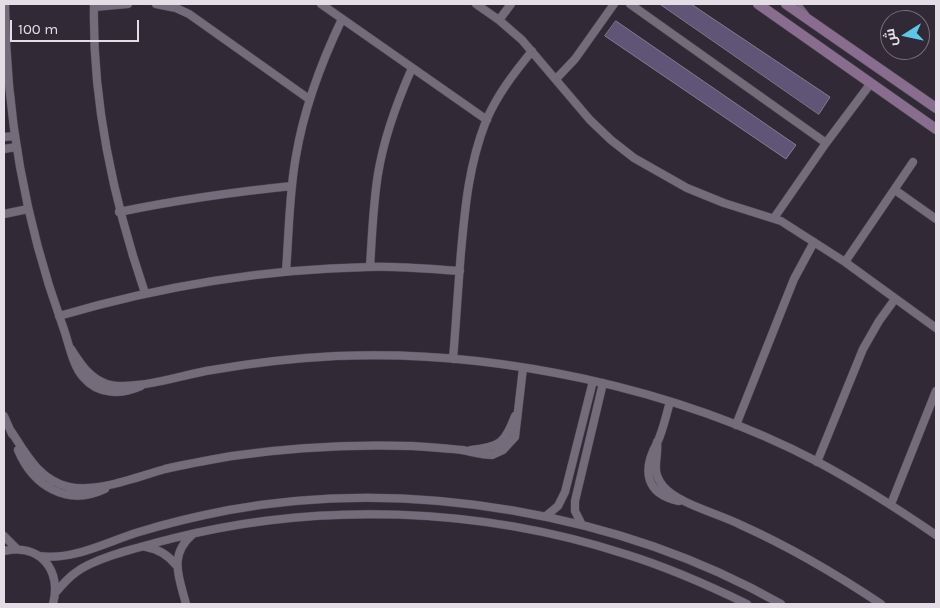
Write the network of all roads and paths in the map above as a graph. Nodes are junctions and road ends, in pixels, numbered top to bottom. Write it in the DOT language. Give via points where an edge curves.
graph roads {
  1 [pos="4,4"];
  2 [pos="128,4"];
  3 [pos="156,4"];
  4 [pos="321,4"];
  5 [pos="476,4"];
  6 [pos="510,4"];
  7 [pos="614,4"];
  8 [pos="630,4"];
  9 [pos="758,4"];
  10 [pos="786,4"];
  11 [pos="799,4"];
  12 [pos="94,5"];
  13 [pos="342,19"];
  14 [pos="499,20"];
  15 [pos="786,24"];
  16 [pos="814,24"];
  17 [pos="824,31"];
  18 [pos="532,51"];
  19 [pos="412,68"];
  20 [pos="6,71"];
  21 [pos="556,79"];
  22 [pos="871,83"];
  23 [pos="309,99"];
  24 [pos="936,108"];
  25 [pos="486,120"];
  26 [pos="936,129"];
  27 [pos="15,136"];
  28 [pos="4,137"];
  29 [pos="826,143"];
  30 [pos="16,147"];
  31 [pos="4,149"];
  32 [pos="913,162"];
  33 [pos="292,186"];
  34 [pos="895,190"];
  35 [pos="28,209"];
  36 [pos="120,212"];
  37 [pos="4,214"];
  38 [pos="774,218"];
  39 [pos="936,219"];
  40 [pos="814,242"];
  41 [pos="845,262"];
  42 [pos="370,267"];
  43 [pos="286,271"];
  44 [pos="460,271"];
  45 [pos="145,293"];
  46 [pos="895,299"];
  47 [pos="59,316"];
  48 [pos="936,328"];
  49 [pos="453,359"];
  50 [pos="523,368"];
  51 [pos="592,381"];
  52 [pos="603,383"];
  53 [pos="936,390"];
  54 [pos="670,402"];
  55 [pos="4,416"];
  56 [pos="736,425"];
  57 [pos="575,452"];
  58 [pos="586,454"];
  59 [pos="817,462"];
  60 [pos="891,504"];
  61 [pos="546,516"];
  62 [pos="582,525"];
  63 [pos="195,533"];
  64 [pos="936,535"];
  65 [pos="4,536"];
  66 [pos="142,547"];
  67 [pos="16,549"];
  68 [pos="4,551"];
  69 [pos="39,556"];
  70 [pos="176,566"];
  71 [pos="56,592"];
  72 [pos="53,604"];
  73 [pos="186,604"];
  74 [pos="747,604"];
  75 [pos="781,604"];
  76 [pos="881,604"];
  1 -- 20 [label="street"];
  2 -- 12 [label="street"];
  3 -- 23 [label="street" via="189,14"];
  4 -- 13 [label="street"];
  5 -- 14 [label="street"];
  6 -- 14 [label="street"];
  7 -- 21 [label="street" via="575,59"];
  8 -- 29 [label="street"];
  9 -- 15 [label="street"];
  10 -- 16 [label="street"];
  11 -- 16 [label="lane"];
  12 -- 36 [label="street" via="99,98"];
  13 -- 19 [label="street"];
  13 -- 23 [label="street"];
  14 -- 18 [label="street"];
  15 -- 17 [label="street" via="796,19 813,30"];
  15 -- 22 [label="street"];
  16 -- 17 [label="street"];
  17 -- 24 [label="street"];
  18 -- 21 [label="street"];
  18 -- 25 [label="street" via="505,85"];
  19 -- 25 [label="street"];
  19 -- 42 [label="street" via="383,152 375,196"];
  20 -- 27 [label="street"];
  21 -- 38 [label="street" via="611,140 652,169 705,196"];
  22 -- 26 [label="street"];
  22 -- 29 [label="street"];
  23 -- 33 [label="street"];
  25 -- 44 [label="street" via="470,172"];
  27 -- 28 [label="street"];
  27 -- 30 [label="street"];
  29 -- 38 [label="street"];
  30 -- 31 [label="street"];
  30 -- 35 [label="street"];
  32 -- 34 [label="street"];
  33 -- 36 [label="street" via="176,200"];
  33 -- 43 [label="street"];
  34 -- 39 [label="street"];
  34 -- 41 [label="street"];
  35 -- 37 [label="street"];
  35 -- 47 [label="street"];
  36 -- 45 [label="street"];
  38 -- 40 [label="street"];
  40 -- 41 [label="street"];
  40 -- 56 [label="street" via="794,279"];
  41 -- 46 [label="street"];
  42 -- 43 [label="street"];
  42 -- 44 [label="street"];
  43 -- 45 [label="street"];
  44 -- 49 [label="street"];
  45 -- 47 [label="street"];
  46 -- 48 [label="street"];
  46 -- 59 [label="street" via="863,349"];
  47 -- 49 [label="street" via="82,376 100,389 121,392 150,382 274,361 336,356"];
  49 -- 50 [label="street"];
  50 -- 51 [label="street"];
  50 -- 55 [label="street" via="514,437 503,450 486,455 415,446 295,449 216,459 120,482 69,487 42,474 10,431"];
  51 -- 52 [label="street"];
  51 -- 57 [label="street"];
  52 -- 54 [label="street"];
  52 -- 58 [label="street"];
  53 -- 60 [label="street"];
  54 -- 56 [label="street"];
  54 -- 76 [label="street" via="657,442 655,462 658,479 669,492 793,550"];
  56 -- 59 [label="street"];
  57 -- 58 [label="street"];
  57 -- 61 [label="street" via="563,497"];
  58 -- 62 [label="street" via="575,501 575,511"];
  59 -- 60 [label="street"];
  60 -- 64 [label="street"];
  61 -- 62 [label="street"];
  61 -- 69 [label="street" via="414,500 297,502 192,517 70,555"];
  62 -- 75 [label="street" via="693,561"];
  63 -- 66 [label="street"];
  63 -- 70 [label="street" via="182,547"];
  63 -- 74 [label="street" via="279,519 345,515 480,521 549,533 626,554 685,575"];
  65 -- 67 [label="street"];
  66 -- 70 [label="street" via="158,550"];
  66 -- 71 [label="street" via="84,567"];
  67 -- 68 [label="street"];
  67 -- 69 [label="street"];
  69 -- 71 [label="street" via="52,572"];
  70 -- 73 [label="street"];
  71 -- 72 [label="street"];
}
